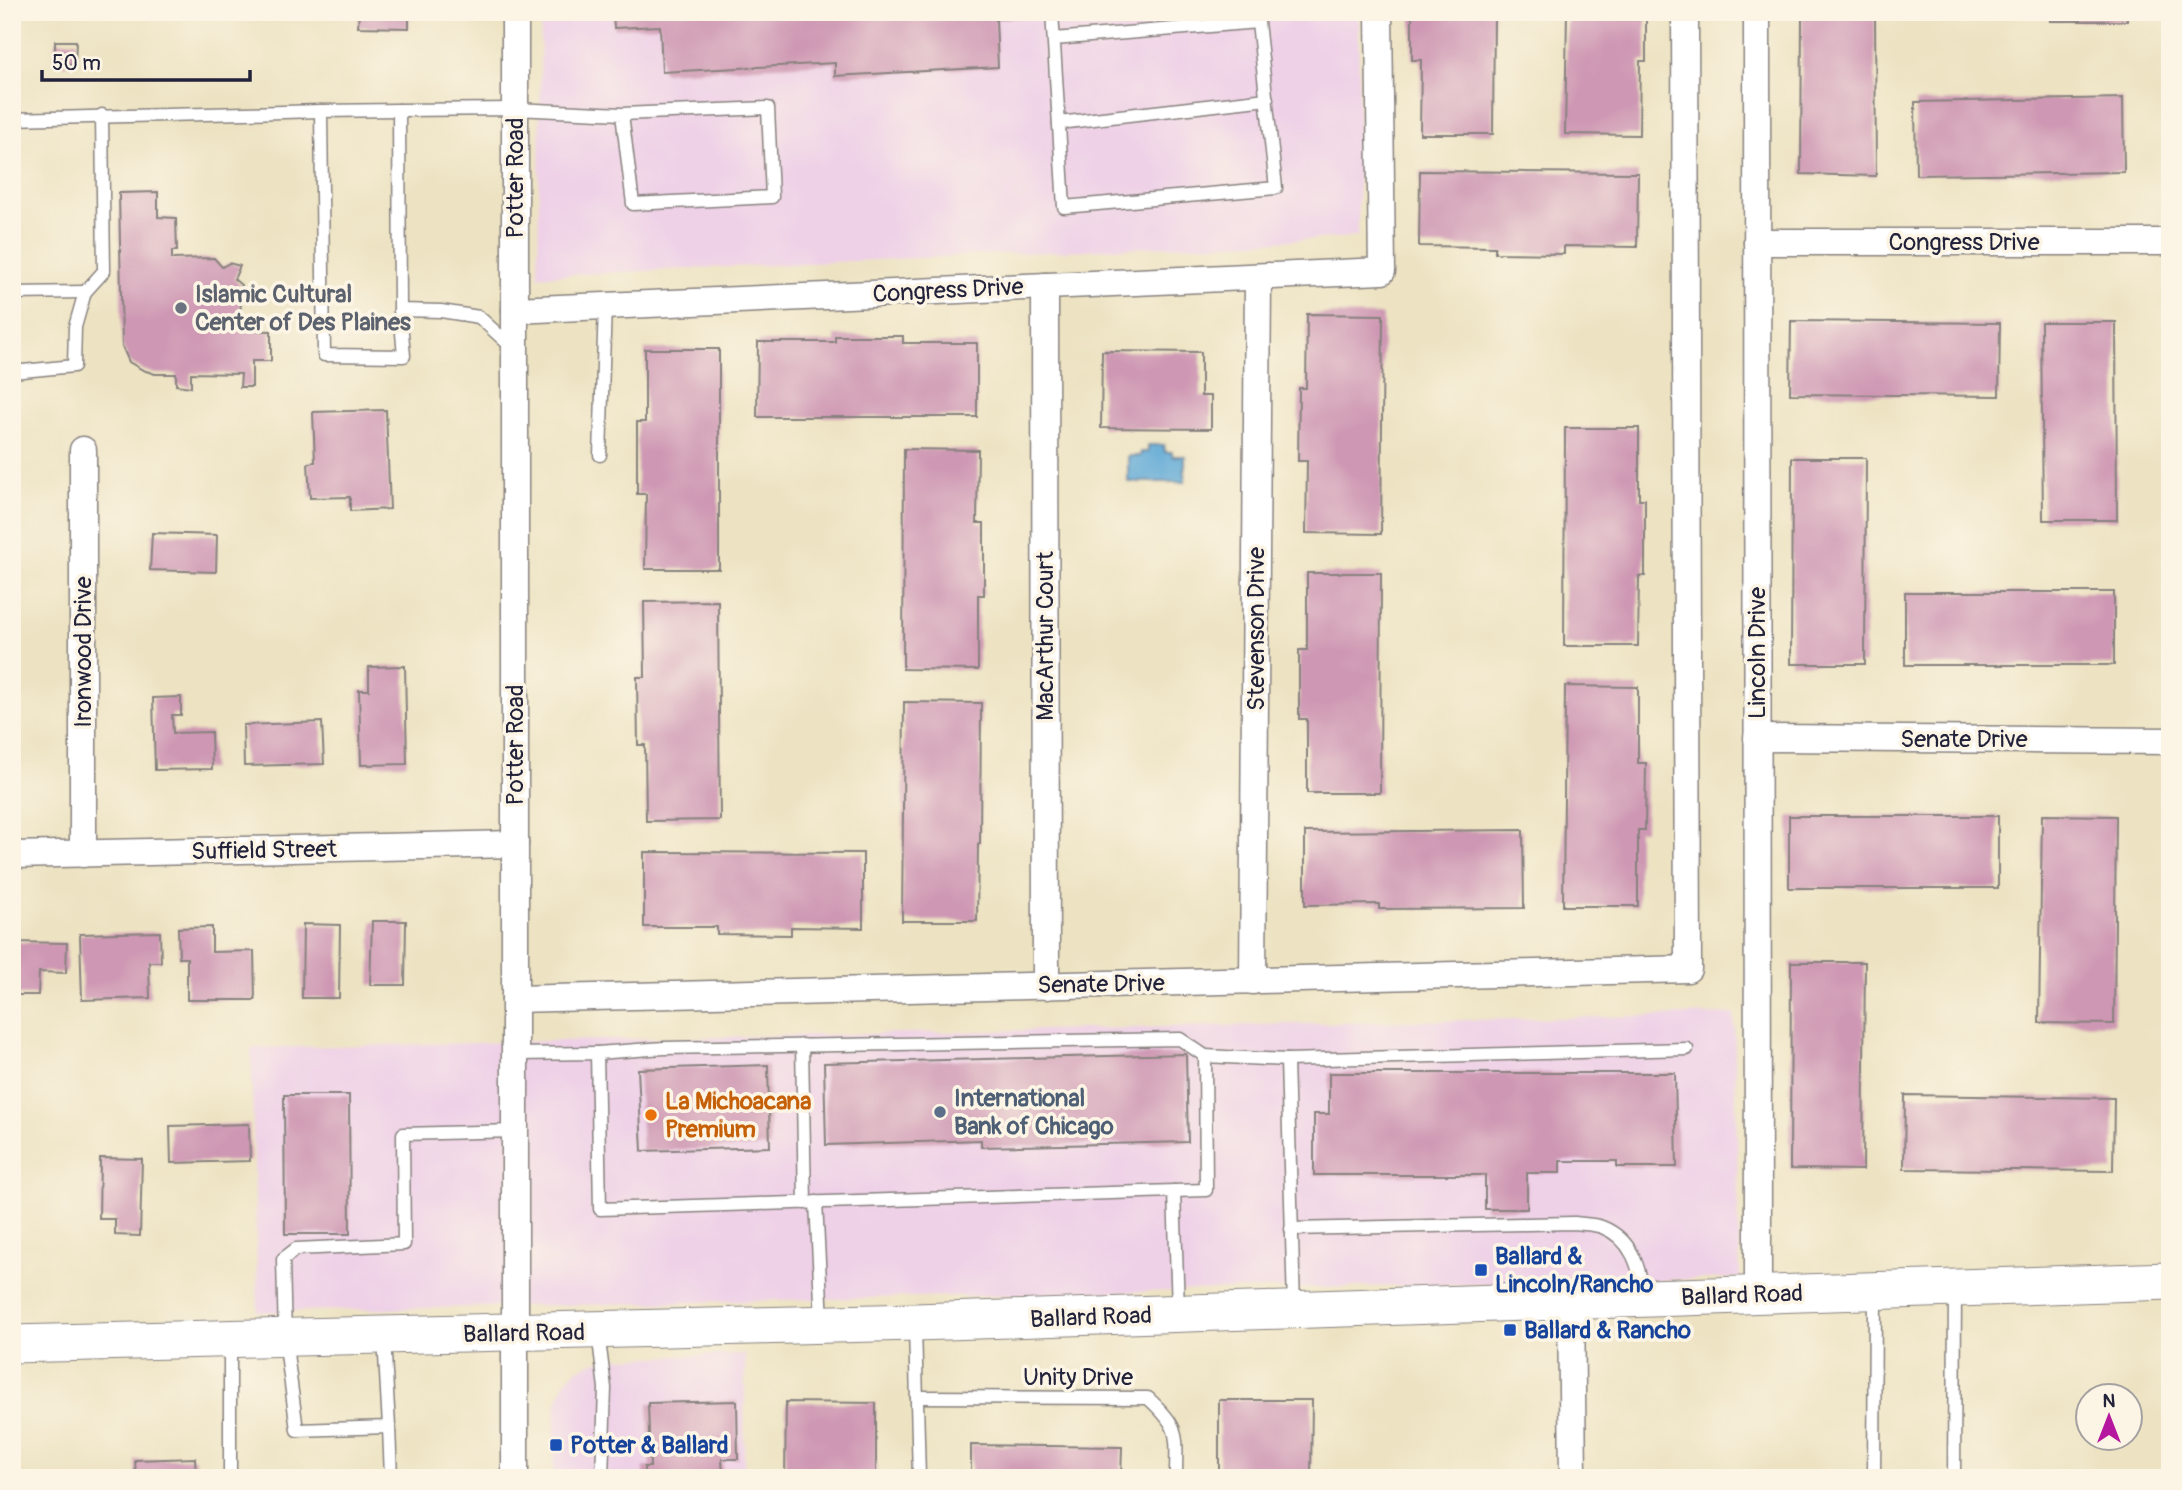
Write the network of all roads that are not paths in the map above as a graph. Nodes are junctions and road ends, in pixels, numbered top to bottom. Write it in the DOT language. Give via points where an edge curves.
graph roads {
  1 [pos="514,12"];
  2 [pos="1052,12"];
  3 [pos="1379,12"];
  4 [pos="1685,12"];
  5 [pos="1758,12"];
  6 [pos="1054,40"];
  7 [pos="1267,99"];
  8 [pos="514,109"];
  9 [pos="399,110"];
  10 [pos="321,111"];
  11 [pos="622,114"];
  12 [pos="102,116"];
  13 [pos="12,119"];
  14 [pos="1059,123"];
  15 [pos="1758,242"];
  16 [pos="2170,242"];
  17 [pos="1258,277"];
  18 [pos="1045,286"];
  19 [pos="85,292"];
  20 [pos="12,293"];
  21 [pos="605,305"];
  22 [pos="400,310"];
  23 [pos="514,310"];
  24 [pos="514,349"];
  25 [pos="12,372"];
  26 [pos="83,450"];
  27 [pos="600,455"];
  28 [pos="1758,738"];
  29 [pos="2170,741"];
  30 [pos="515,844"];
  31 [pos="83,854"];
  32 [pos="12,855"];
  33 [pos="1253,981"];
  34 [pos="1046,986"];
  35 [pos="515,999"];
  36 [pos="802,1045"];
  37 [pos="1687,1049"];
  38 [pos="597,1053"];
  39 [pos="514,1054"];
  40 [pos="1205,1056"];
  41 [pos="1287,1060"];
  42 [pos="515,1131"];
  43 [pos="1174,1191"];
  44 [pos="811,1203"];
  45 [pos="1291,1229"];
  46 [pos="2170,1281"];
  47 [pos="1955,1287"];
  48 [pos="1875,1290"];
  49 [pos="1758,1294"];
  50 [pos="1644,1299"];
  51 [pos="1571,1302"];
  52 [pos="1294,1310"];
  53 [pos="1178,1314"];
  54 [pos="915,1322"];
  55 [pos="822,1325"];
  56 [pos="598,1331"];
  57 [pos="515,1334"];
  58 [pos="384,1336"];
  59 [pos="285,1338"];
  60 [pos="230,1340"];
  61 [pos="12,1344"];
  62 [pos="917,1397"];
  63 [pos="390,1427"];
  64 [pos="230,1478"];
  65 [pos="391,1478"];
  66 [pos="515,1478"];
  67 [pos="602,1478"];
  68 [pos="919,1478"];
  69 [pos="1176,1478"];
  70 [pos="1573,1478"];
  71 [pos="1874,1478"];
  72 [pos="1954,1478"];
  1 -- 8 [label="street, Potter Road"];
  2 -- 6 [label="lane"];
  3 -- 17 [label="street, Congress Drive" via="1382,271"];
  4 -- 33 [label="street, Senate Drive" via="1688,970"];
  5 -- 15 [label="street, Lincoln Drive"];
  6 -- 7 [label="lane" via="1258,22"];
  6 -- 14 [label="lane"];
  7 -- 14 [label="lane"];
  7 -- 14 [label="lane" via="1276,188 1064,207"];
  8 -- 9 [label="lane"];
  8 -- 11 [label="lane"];
  8 -- 23 [label="street, Potter Road"];
  9 -- 10 [label="lane"];
  9 -- 22 [label="lane"];
  10 -- 12 [label="lane"];
  10 -- 22 [label="lane" via="324,355 404,356"];
  11 -- 11 [label="lane" via="768,108 772,197 633,204"];
  12 -- 13 [label="lane"];
  12 -- 19 [label="lane" via="104,271"];
  15 -- 16 [label="street, Congress Drive"];
  15 -- 28 [label="street, Lincoln Drive"];
  17 -- 18 [label="street, Congress Drive"];
  17 -- 33 [label="street, Stevenson Drive"];
  18 -- 21 [label="street, Congress Drive"];
  18 -- 34 [label="street, MacArthur Court"];
  19 -- 20 [label="lane"];
  19 -- 25 [label="lane" via="75,327 74,366"];
  21 -- 23 [label="street, Congress Drive"];
  21 -- 27 [label="lane"];
  22 -- 24 [label="lane" via="479,317"];
  23 -- 24 [label="street, Potter Road"];
  24 -- 30 [label="street, Potter Road"];
  26 -- 31 [label="street, Ironwood Drive"];
  28 -- 29 [label="street, Senate Drive"];
  28 -- 49 [label="street, Lincoln Drive"];
  30 -- 31 [label="street, Suffield Street"];
  30 -- 35 [label="street, Potter Road"];
  31 -- 32 [label="street, Suffield Street"];
  33 -- 34 [label="street, Senate Drive"];
  34 -- 35 [label="street, Senate Drive"];
  35 -- 39 [label="street, Potter Road"];
  36 -- 38 [label="lane"];
  36 -- 40 [label="lane" via="1180,1039"];
  36 -- 44 [label="lane"];
  37 -- 41 [label="lane"];
  38 -- 39 [label="lane"];
  38 -- 44 [label="lane" via="600,1209"];
  39 -- 42 [label="street, Potter Road"];
  40 -- 41 [label="lane"];
  40 -- 43 [label="lane" via="1206,1189"];
  41 -- 45 [label="lane"];
  42 -- 57 [label="street, Potter Road"];
  42 -- 59 [label="lane" via="403,1134 404,1244 296,1249 289,1254 284,1259"];
  43 -- 44 [label="lane"];
  43 -- 53 [label="lane"];
  44 -- 55 [label="lane"];
  45 -- 50 [label="lane" via="1574,1223 1602,1227 1627,1244 1639,1268"];
  45 -- 52 [label="lane"];
  46 -- 47 [label="street, Ballard Road"];
  47 -- 48 [label="street, Ballard Road"];
  47 -- 72 [label="lane"];
  48 -- 49 [label="street, Ballard Road"];
  48 -- 71 [label="lane"];
  49 -- 50 [label="street, Ballard Road"];
  50 -- 51 [label="street, Ballard Road"];
  51 -- 52 [label="street, Ballard Road"];
  51 -- 70 [label="street"];
  52 -- 53 [label="street, Ballard Road"];
  53 -- 54 [label="street, Ballard Road"];
  54 -- 55 [label="street, Ballard Road"];
  54 -- 62 [label="lane"];
  55 -- 56 [label="street, Ballard Road"];
  56 -- 57 [label="street, Ballard Road"];
  56 -- 67 [label="lane" via="605,1388"];
  57 -- 58 [label="street, Ballard Road"];
  57 -- 66 [label="street, Potter Road"];
  58 -- 59 [label="street, Ballard Road"];
  58 -- 63 [label="lane"];
  59 -- 60 [label="street, Ballard Road"];
  59 -- 63 [label="lane" via="297,1430"];
  60 -- 61 [label="street, Ballard Road"];
  60 -- 64 [label="lane"];
  62 -- 68 [label="lane"];
  62 -- 69 [label="lane, Unity Drive" via="1148,1398 1176,1431"];
  63 -- 65 [label="lane"];
}
